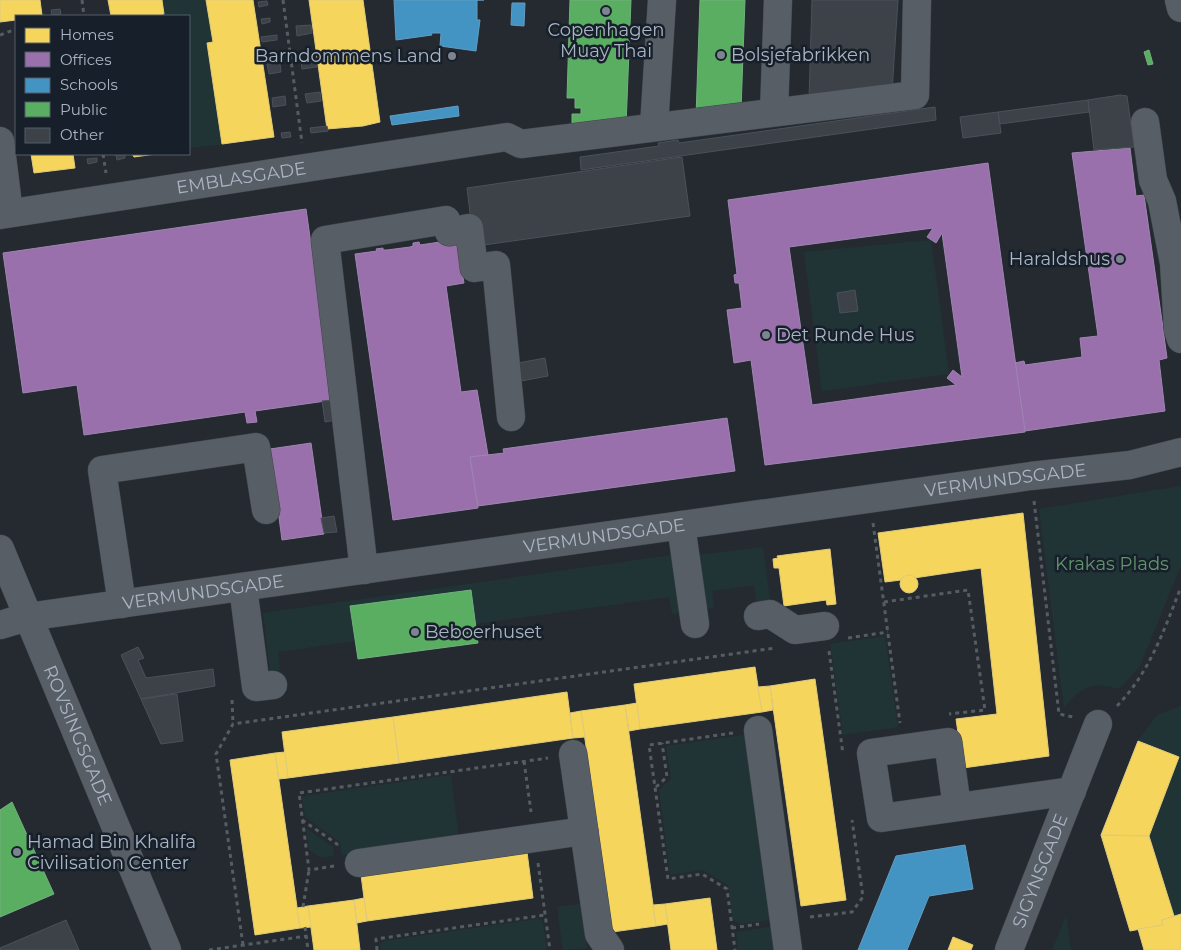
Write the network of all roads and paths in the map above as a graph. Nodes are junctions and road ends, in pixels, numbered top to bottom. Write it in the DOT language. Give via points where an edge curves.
graph roads {
  1 [pos="82,0"];
  2 [pos="283,0"];
  3 [pos="662,0"];
  4 [pos="778,0"];
  5 [pos="917,0"];
  6 [pos="1179,0"];
  7 [pos="1181,8"];
  8 [pos="84,15"];
  9 [pos="15,29"];
  10 [pos="0,36"];
  11 [pos="774,112"];
  12 [pos="1145,122"];
  13 [pos="654,127"];
  14 [pos="0,141"];
  15 [pos="305,168"];
  16 [pos="4,214"];
  17 [pos="1181,338"];
  18 [pos="511,417"];
  19 [pos="1181,452"];
  20 [pos="1031,476"];
  21 [pos="870,499"];
  22 [pos="266,510"];
  23 [pos="681,525"];
  24 [pos="0,549"];
  25 [pos="364,570"];
  26 [pos="243,586"];
  27 [pos="1181,587"];
  28 [pos="884,602"];
  29 [pos="122,604"];
  30 [pos="758,616"];
  31 [pos="27,617"];
  32 [pos="695,624"];
  33 [pos="0,625"];
  34 [pos="888,632"];
  35 [pos="826,633"];
  36 [pos="778,648"];
  37 [pos="273,685"];
  38 [pos="1098,724"];
  39 [pos="758,730"];
  40 [pos="948,742"];
  41 [pos="662,743"];
  42 [pos="904,748"];
  43 [pos="573,754"];
  44 [pos="844,759"];
  45 [pos="655,787"];
  46 [pos="1072,791"];
  47 [pos="957,807"];
  48 [pos="852,818"];
  49 [pos="302,820"];
  50 [pos="584,831"];
  51 [pos="349,864"];
  52 [pos="309,870"];
  53 [pos="303,907"];
  54 [pos="545,915"];
  55 [pos="776,922"];
  56 [pos="305,928"];
  57 [pos="732,928"];
  58 [pos="306,936"];
  59 [pos="243,945"];
  60 [pos="167,950"];
  61 [pos="209,950"];
  62 [pos="308,950"];
  63 [pos="378,950"];
  64 [pos="610,950"];
  65 [pos="735,950"];
  66 [pos="788,950"];
  67 [pos="1009,950"];
  1 -- 8 [label="path"];
  2 -- 15 [label="path"];
  3 -- 13 [label="street"];
  4 -- 11 [label="street"];
  5 -- 11 [label="street, EMBLASGADE" via="915,95"];
  6 -- 7 [label="street"];
  9 -- 10 [label="path"];
  11 -- 13 [label="street, EMBLASGADE"];
  12 -- 17 [label="street" via="1153,180 1162,200 1174,263"];
  13 -- 15 [label="street, EMBLASGADE" via="521,144 507,137"];
  14 -- 16 [label="street"];
  15 -- 16 [label="street, EMBLASGADE"];
  18 -- 25 [label="street" via="496,265 474,268 469,228 449,232 446,220 325,240"];
  19 -- 20 [label="street, VERMUNDSGADE" via="1130,465"];
  20 -- 21 [label="street, VERMUNDSGADE"];
  20 -- 38 [label="path" via="1059,714"];
  21 -- 23 [label="street, VERMUNDSGADE"];
  21 -- 28 [label="path"];
  22 -- 29 [label="street" via="256,448 102,470"];
  23 -- 25 [label="street, VERMUNDSGADE"];
  23 -- 32 [label="street"];
  24 -- 31 [label="street, ROVSINGSGADE"];
  25 -- 26 [label="street, VERMUNDSGADE"];
  26 -- 29 [label="street, VERMUNDSGADE"];
  26 -- 37 [label="street" via="256,687"];
  27 -- 38 [label="path" via="1154,655 1134,689"];
  28 -- 34 [label="path"];
  28 -- 40 [label="path" via="968,590 985,710 944,715"];
  29 -- 31 [label="street, VERMUNDSGADE"];
  30 -- 35 [label="street" via="770,614 794,630"];
  31 -- 33 [label="street, VERMUNDSGADE"];
  31 -- 60 [label="street, ROVSINGSGADE"];
  34 -- 35 [label="path"];
  34 -- 42 [label="path"];
  35 -- 44 [label="path"];
  36 -- 59 [label="path" via="233,724 216,754"];
  38 -- 46 [label="street, SIGYNSGADE"];
  39 -- 41 [label="path"];
  39 -- 55 [label="street"];
  40 -- 42 [label="street, SIGYNSGADE"];
  40 -- 47 [label="street"];
  41 -- 45 [label="path" via="667,777"];
  41 -- 45 [label="path" via="649,745"];
  42 -- 47 [label="street, SIGYNSGADE" via="871,753 881,818"];
  43 -- 49 [label="path" via="299,793"];
  43 -- 50 [label="street"];
  45 -- 57 [label="path" via="668,879 702,874 727,889"];
  46 -- 47 [label="street, SIGYNSGADE"];
  46 -- 67 [label="street, SIGYNSGADE"];
  48 -- 55 [label="path" via="863,897 852,912"];
  49 -- 51 [label="path" via="337,844"];
  49 -- 52 [label="path"];
  50 -- 51 [label="street"];
  50 -- 64 [label="street" via="599,934"];
  51 -- 52 [label="path"];
  52 -- 53 [label="path"];
  54 -- 63 [label="path" via="376,939"];
  55 -- 57 [label="path"];
  55 -- 66 [label="street"];
  56 -- 58 [label="path"];
  57 -- 65 [label="path"];
  58 -- 59 [label="path"];
  58 -- 62 [label="path"];
  59 -- 61 [label="path"];
}
